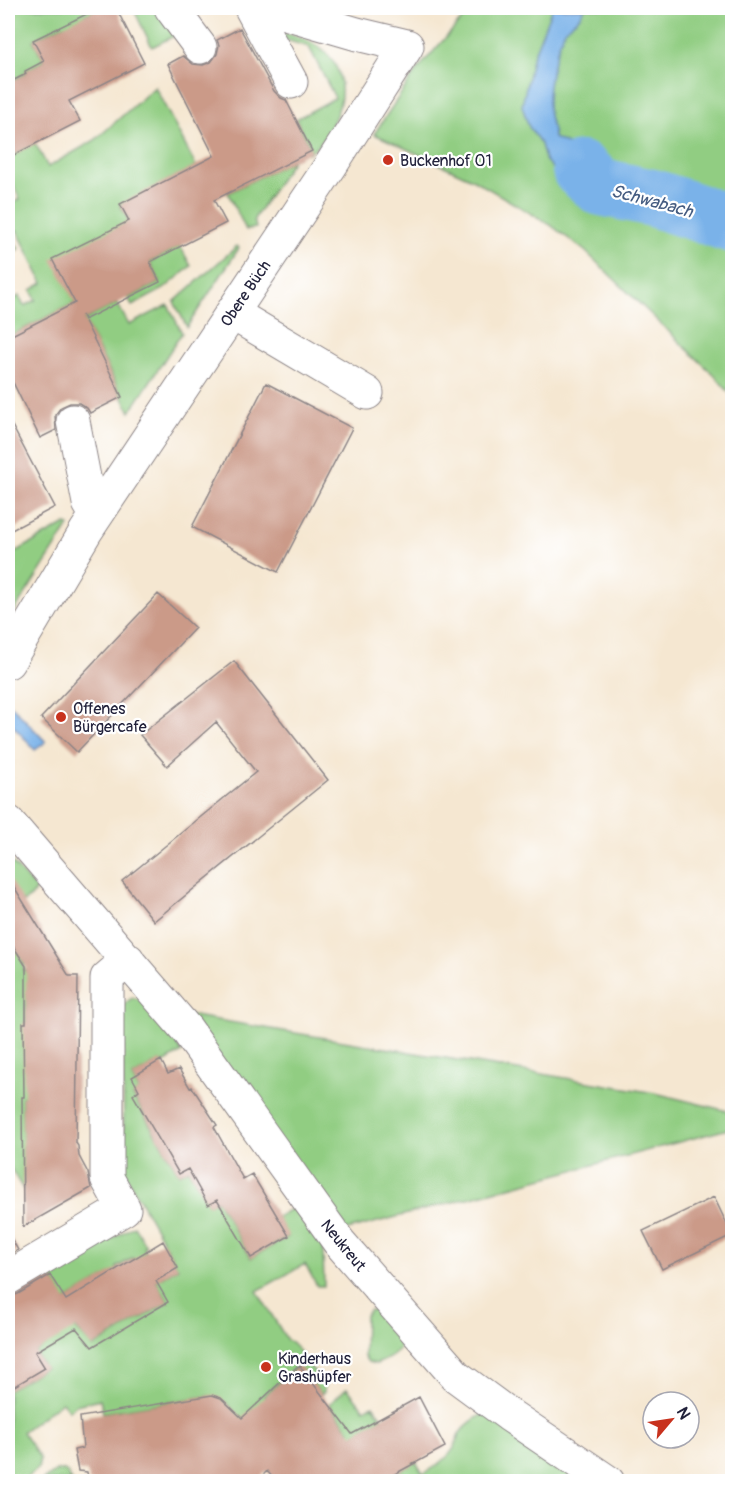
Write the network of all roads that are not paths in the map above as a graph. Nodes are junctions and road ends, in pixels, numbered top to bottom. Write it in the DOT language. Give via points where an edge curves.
graph roads {
  1 [pos="171,8"];
  2 [pos="196,8"];
  3 [pos="251,8"];
  4 [pos="268,8"];
  5 [pos="291,82"];
  6 [pos="232,313"];
  7 [pos="367,393"];
  8 [pos="82,417"];
  9 [pos="104,504"];
  10 [pos="8,662"];
  11 [pos="8,822"];
  12 [pos="128,960"];
  13 [pos="8,1278"];
  14 [pos="608,1482"];
  1 -- 2 [label="street" via="209,43"];
  3 -- 5 [label="street"];
  4 -- 6 [label="street, Obere Büch" via="407,46"];
  6 -- 7 [label="street"];
  6 -- 9 [label="street, Obere Büch"];
  8 -- 9 [label="street" via="103,482"];
  9 -- 10 [label="street, Obere Büch"];
  11 -- 12 [label="street, Neukreut"];
  12 -- 13 [label="street" via="107,978 107,1178 124,1209"];
  12 -- 14 [label="street, Neukreut" via="188,1030 339,1242 456,1376"];
}
